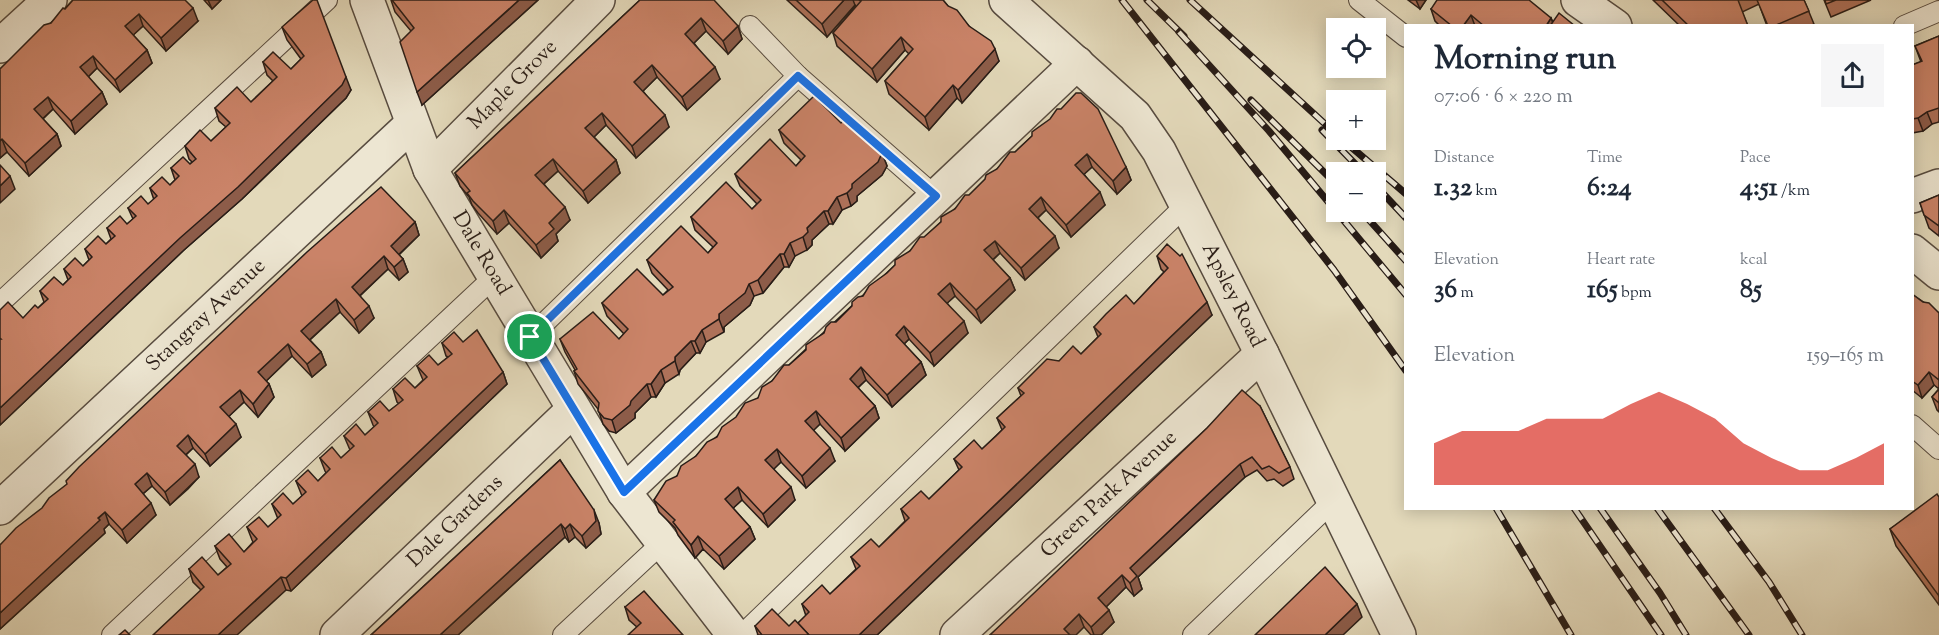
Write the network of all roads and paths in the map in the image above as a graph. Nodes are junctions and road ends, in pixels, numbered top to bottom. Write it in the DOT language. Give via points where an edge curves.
graph roads {
  1 [pos="50,0"];
  2 [pos="327,0"];
  3 [pos="367,0"];
  4 [pos="598,0"];
  5 [pos="1006,0"];
  6 [pos="1359,0"];
  7 [pos="1578,0"];
  8 [pos="1939,11"];
  9 [pos="1612,24"];
  10 [pos="1909,24"];
  11 [pos="750,26"];
  12 [pos="1404,35"];
  13 [pos="0,46"];
  14 [pos="1077,63"];
  15 [pos="798,76"];
  16 [pos="412,124"];
  17 [pos="430,169"];
  18 [pos="1939,186"];
  19 [pos="1914,195"];
  20 [pos="936,196"];
  21 [pos="1186,205"];
  22 [pos="1914,253"];
  23 [pos="1939,273"];
  24 [pos="494,277"];
  25 [pos="0,303"];
  26 [pos="530,337"];
  27 [pos="1262,354"];
  28 [pos="573,410"];
  29 [pos="1914,427"];
  30 [pos="1939,449"];
  31 [pos="624,492"];
  32 [pos="1333,501"];
  33 [pos="0,508"];
  34 [pos="662,543"];
  35 [pos="112,635"];
  36 [pos="337,635"];
  37 [pos="563,635"];
  38 [pos="734,635"];
  39 [pos="742,635"];
  40 [pos="957,635"];
  41 [pos="1194,635"];
  42 [pos="1399,635"];
  1 -- 13 [label="street"];
  2 -- 25 [label="lane"];
  3 -- 16 [label="street, Dale Road"];
  4 -- 17 [label="street, Maple Grove"];
  5 -- 14 [label="street, Apsley Road"];
  6 -- 12 [label="lane"];
  7 -- 9 [label="street"];
  8 -- 10 [label="lane"];
  11 -- 15 [label="lane"];
  14 -- 20 [label="street"];
  14 -- 21 [label="street, Apsley Road" via="1135,116 1159,151"];
  15 -- 20 [label="lane"];
  15 -- 26 [label="lane"];
  16 -- 17 [label="street, Dale Road"];
  16 -- 33 [label="street, Stangray Avenue"];
  17 -- 24 [label="street, Dale Road"];
  18 -- 19 [label="street"];
  20 -- 31 [label="street"];
  21 -- 27 [label="street, Apsley Road"];
  21 -- 39 [label="lane"];
  22 -- 23 [label="street"];
  24 -- 26 [label="street, Dale Road"];
  24 -- 35 [label="lane"];
  26 -- 28 [label="street, Dale Road"];
  27 -- 32 [label="street, Apsley Road"];
  27 -- 40 [label="street, Green Park Avenue"];
  28 -- 31 [label="street, Dale Road"];
  28 -- 36 [label="street, Dale Gardens"];
  29 -- 30 [label="lane"];
  31 -- 34 [label="street, Dale Road"];
  32 -- 41 [label="lane"];
  32 -- 42 [label="street, Apsley Road"];
  34 -- 37 [label="lane"];
  34 -- 38 [label="street, Dale Road"];
}
